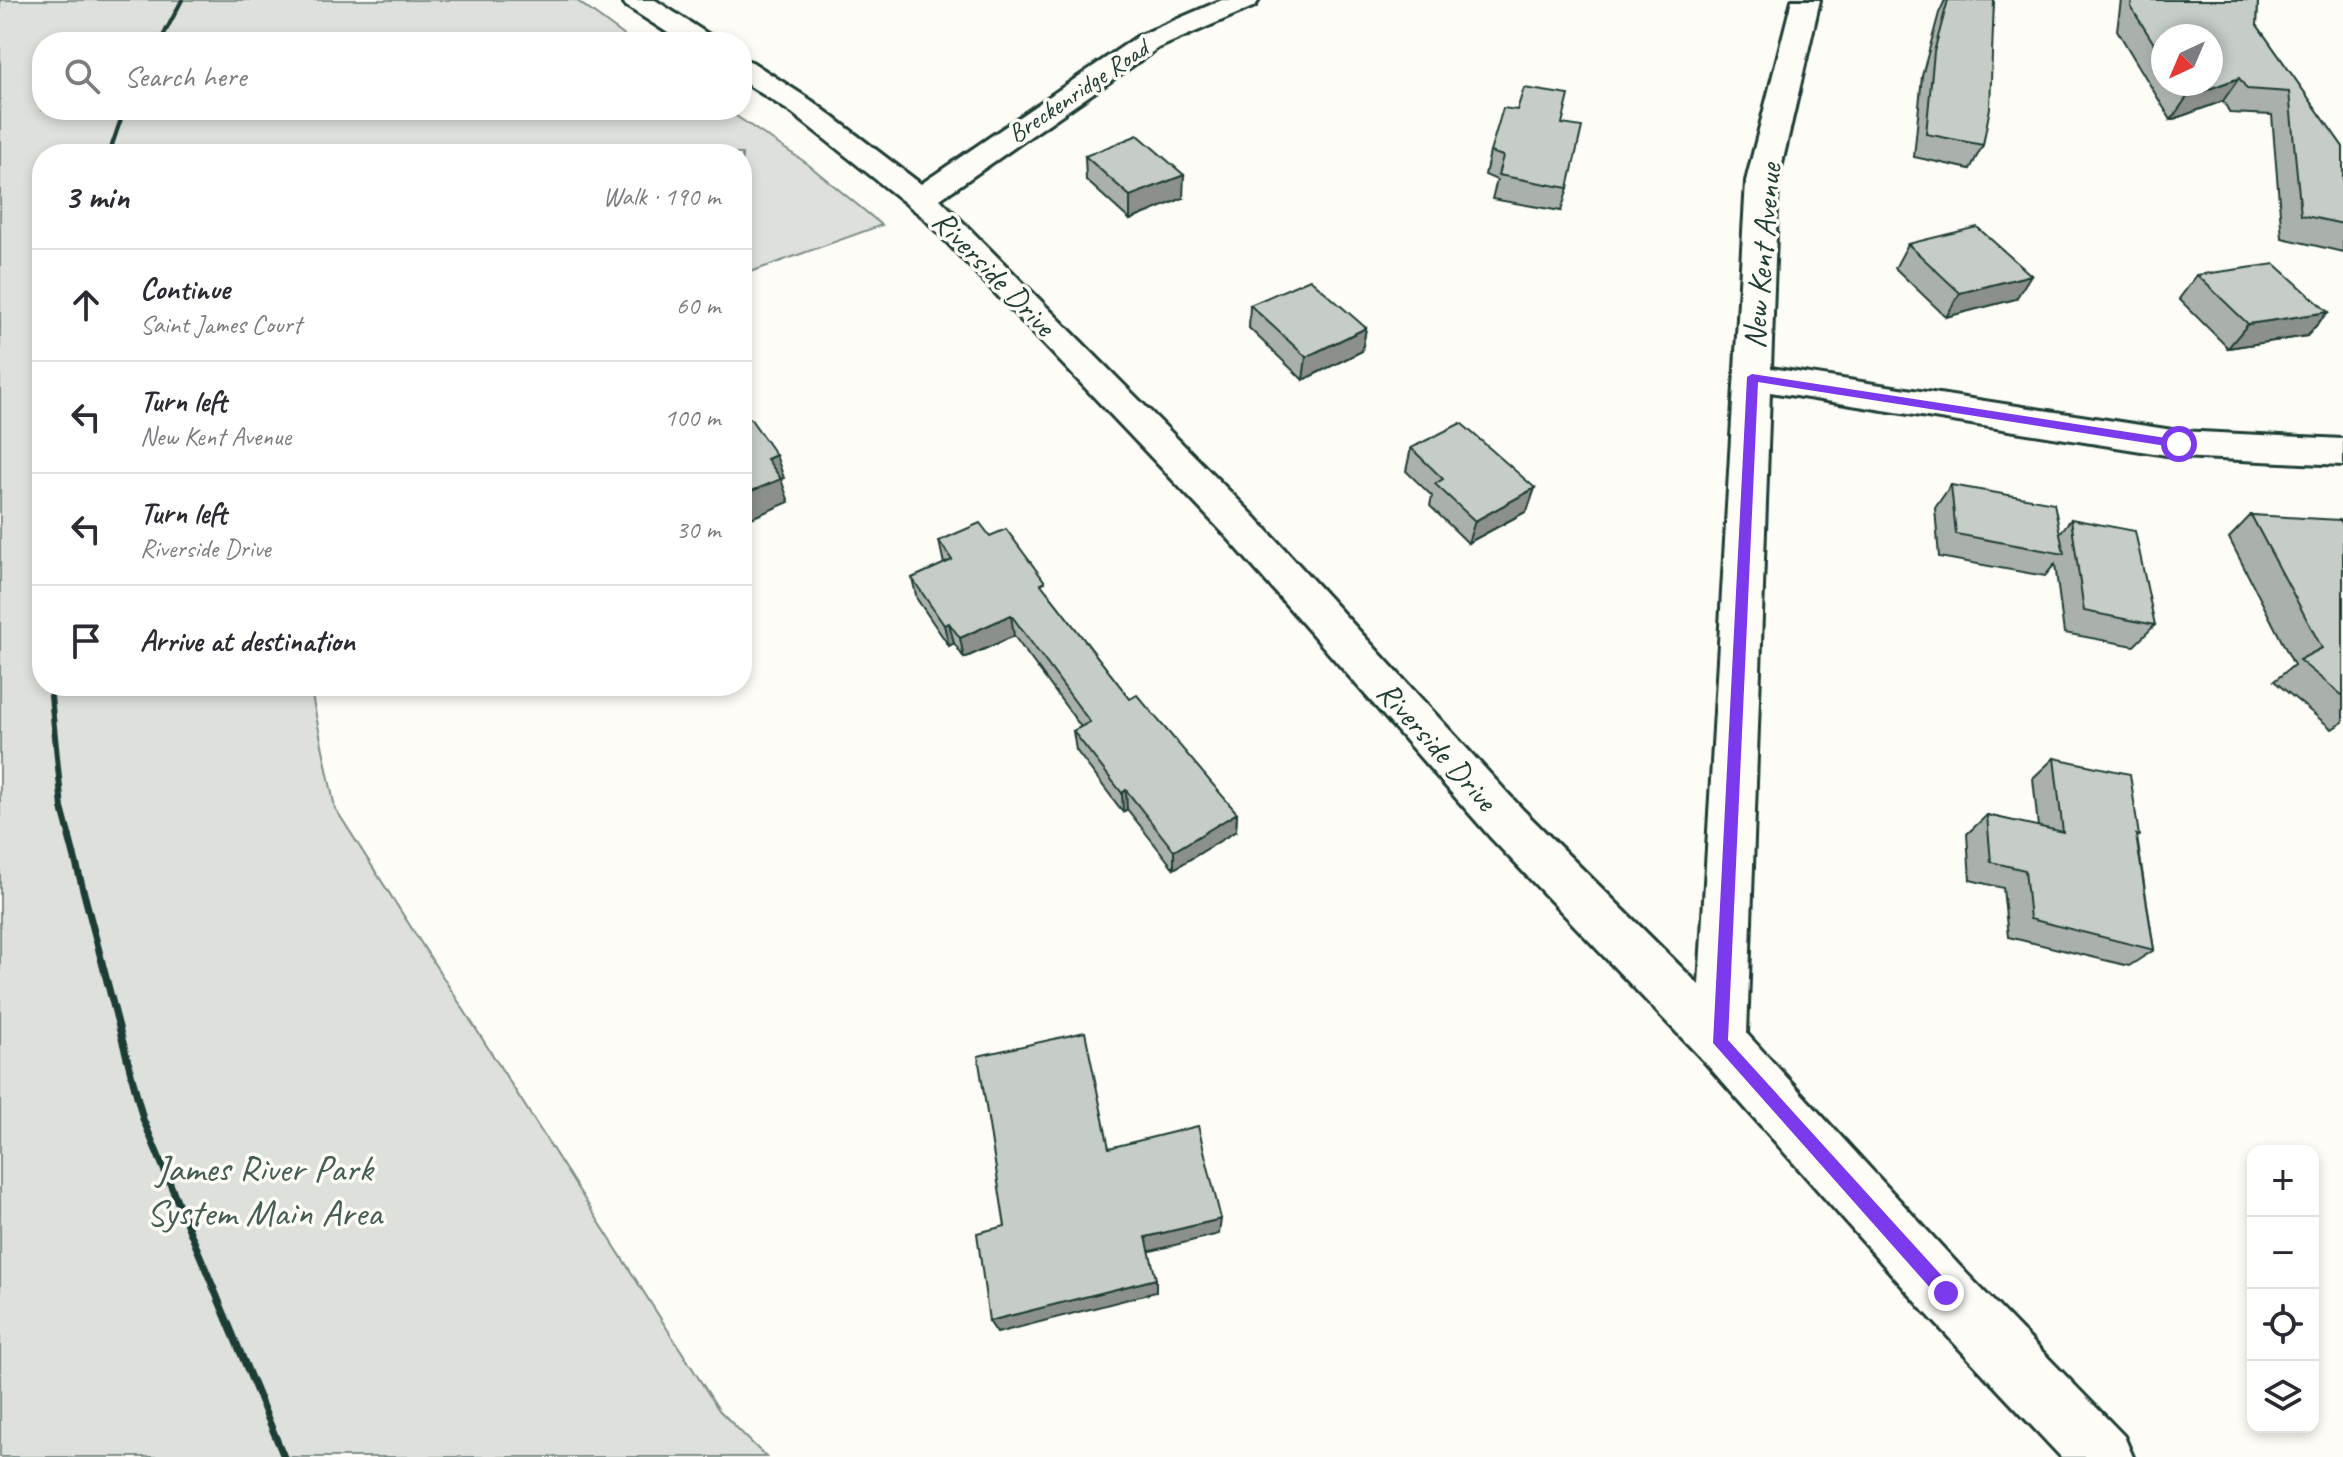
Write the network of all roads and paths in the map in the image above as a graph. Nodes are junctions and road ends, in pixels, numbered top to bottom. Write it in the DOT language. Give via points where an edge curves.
graph roads {
  1 [pos="636,0"];
  2 [pos="1245,0"];
  3 [pos="1806,0"];
  4 [pos="686,32"];
  5 [pos="752,74"];
  6 [pos="920,199"];
  7 [pos="1752,377"];
  8 [pos="2343,452"];
  9 [pos="1721,1043"];
  10 [pos="2103,1457"];
  1 -- 4 [label="street"];
  2 -- 6 [label="street, Breckenridge Road" via="1148,42"];
  3 -- 7 [label="street, New Kent Avenue" via="1762,181"];
  5 -- 6 [label="street, Riverside Drive"];
  6 -- 9 [label="street, Riverside Drive" via="1230,515 1507,824"];
  7 -- 8 [label="street" via="2179,444"];
  7 -- 9 [label="street, New Kent Avenue"];
  9 -- 10 [label="street, Riverside Drive" via="1946,1293"];
}
